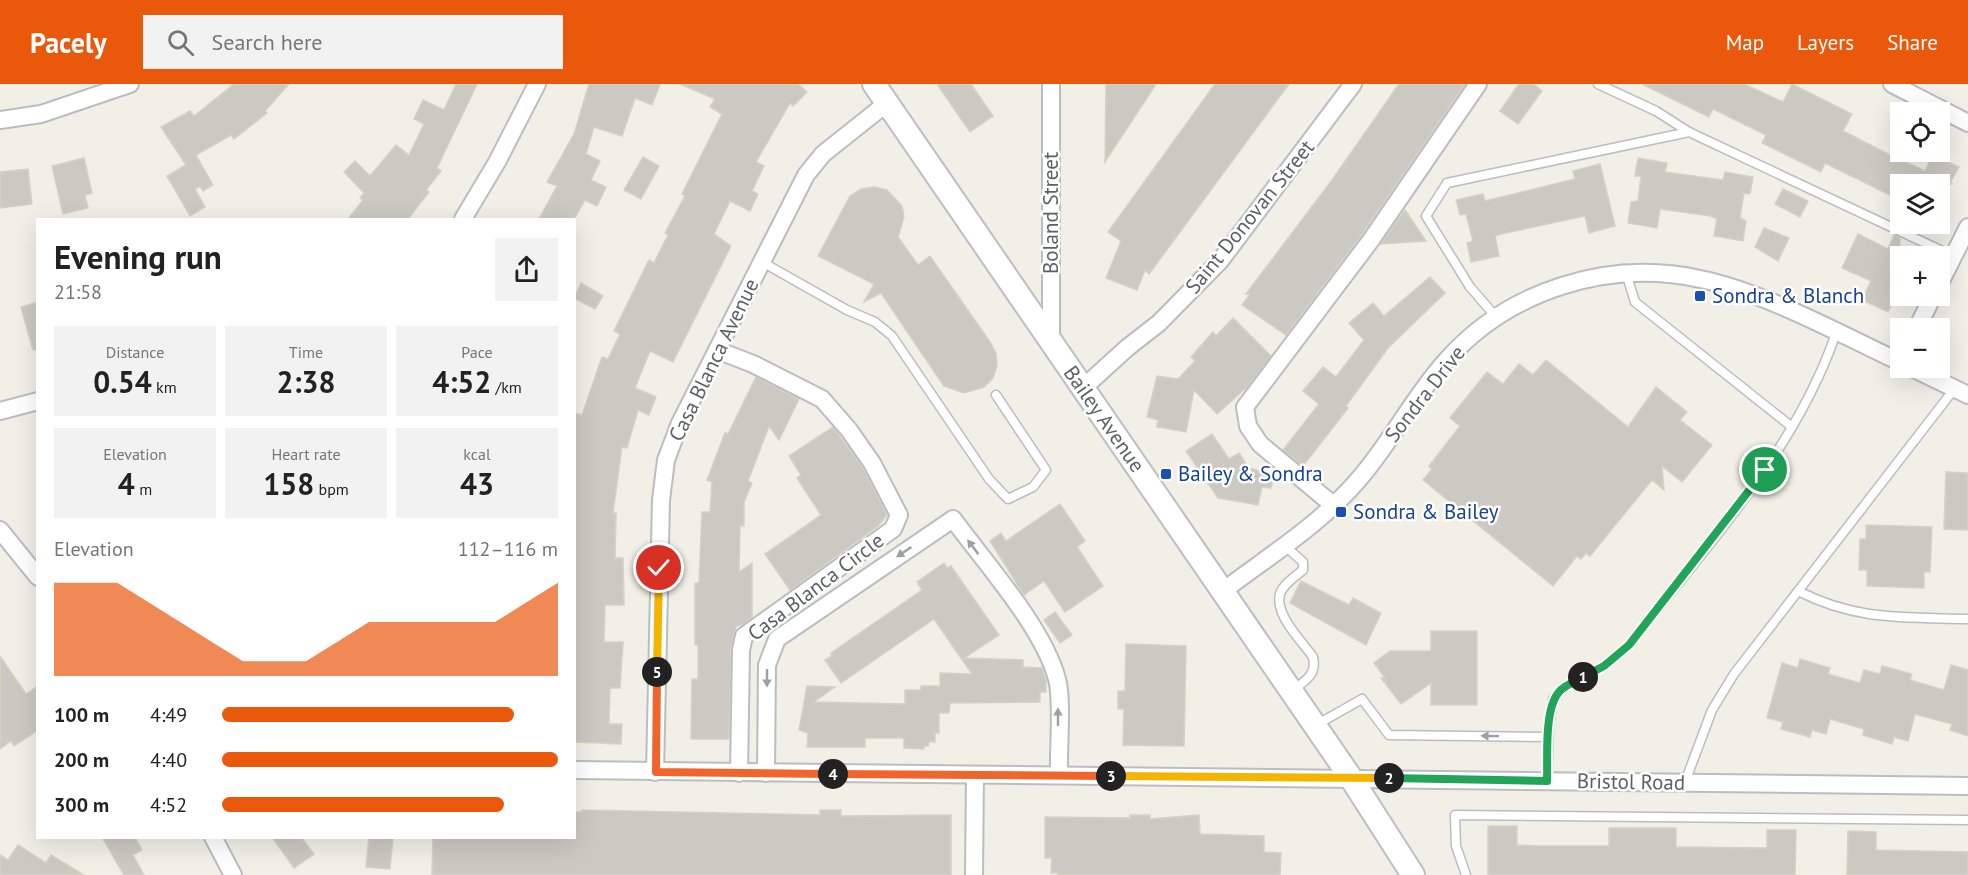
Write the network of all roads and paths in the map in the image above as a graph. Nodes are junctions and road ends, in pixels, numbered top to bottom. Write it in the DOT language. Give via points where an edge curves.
graph roads {
  1 [pos="130,84"];
  2 [pos="537,84"];
  3 [pos="874,84"];
  4 [pos="1051,84"];
  5 [pos="1353,84"];
  6 [pos="1478,84"];
  7 [pos="1598,84"];
  8 [pos="1892,84"];
  9 [pos="887,103"];
  10 [pos="0,120"];
  11 [pos="1968,123"];
  12 [pos="1689,132"];
  13 [pos="464,218"];
  14 [pos="1968,227"];
  15 [pos="1953,256"];
  16 [pos="762,262"];
  17 [pos="1950,262"];
  18 [pos="1626,273"];
  19 [pos="1497,318"];
  20 [pos="1836,333"];
  21 [pos="1051,341"];
  22 [pos="717,350"];
  23 [pos="1890,357"];
  24 [pos="1932,378"];
  25 [pos="1083,388"];
  26 [pos="1961,392"];
  27 [pos="996,395"];
  28 [pos="36,401"];
  29 [pos="0,411"];
  30 [pos="1792,427"];
  31 [pos="1333,506"];
  32 [pos="0,531"];
  33 [pos="1284,544"];
  34 [pos="36,575"];
  35 [pos="1223,591"];
  36 [pos="1798,591"];
  37 [pos="1968,619"];
  38 [pos="1292,691"];
  39 [pos="1315,726"];
  40 [pos="1548,737"];
  41 [pos="576,770"];
  42 [pos="656,772"];
  43 [pos="739,772"];
  44 [pos="766,773"];
  45 [pos="975,775"];
  46 [pos="1059,775"];
  47 [pos="1351,778"];
  48 [pos="1547,781"];
  49 [pos="1685,782"];
  50 [pos="1968,786"];
  51 [pos="1968,820"];
  52 [pos="214,839"];
  53 [pos="233,875"];
  54 [pos="974,875"];
  55 [pos="1413,875"];
  56 [pos="1466,875"];
  1 -- 10 [label="street" via="41,114"];
  2 -- 13 [label="street"];
  3 -- 9 [label="street, Bailey Avenue"];
  4 -- 21 [label="street, Boland Street"];
  5 -- 25 [label="street, Saint Donovan Street" via="1220,261 1159,323"];
  6 -- 31 [label="street" via="1371,240 1245,407 1248,426 1260,444"];
  7 -- 12 [label="lane" via="1656,111"];
  8 -- 11 [label="street"];
  9 -- 16 [label="street, Casa Blanca Avenue" via="823,154 806,175"];
  9 -- 21 [label="street, Bailey Avenue"];
  12 -- 15 [label="lane"];
  12 -- 19 [label="lane" via="1446,183 1426,216 1470,287"];
  14 -- 15 [label="street"];
  15 -- 17 [label="street"];
  16 -- 22 [label="street, Casa Blanca Avenue"];
  16 -- 27 [label="lane" via="875,322 892,336 989,479 1008,499 1033,487 1046,470"];
  18 -- 19 [label="street, Sondra Drive" via="1544,290"];
  18 -- 20 [label="street, Sondra Drive" via="1659,272 1701,279 1748,293"];
  18 -- 30 [label="lane" via="1635,302"];
  19 -- 31 [label="street, Sondra Drive" via="1445,362 1359,479"];
  20 -- 23 [label="street, Sondra Drive"];
  20 -- 30 [label="lane" via="1825,365"];
  21 -- 25 [label="street, Bailey Avenue"];
  22 -- 42 [label="street, Casa Blanca Avenue" via="666,460 661,500"];
  22 -- 43 [label="street, Casa Blanca Circle" via="822,399 872,463 899,515 893,529 744,636"];
  24 -- 26 [label="street"];
  25 -- 35 [label="street, Bailey Avenue"];
  26 -- 36 [label="lane"];
  28 -- 29 [label="street"];
  30 -- 40 [label="lane" via="1765,470 1629,645 1604,666 1562,688 1554,699"];
  31 -- 33 [label="street, Sondra Drive"];
  32 -- 34 [label="street"];
  33 -- 35 [label="street, Sondra Drive"];
  33 -- 38 [label="lane" via="1303,562 1303,570 1285,586 1280,606 1314,657 1315,666 1312,675"];
  35 -- 38 [label="street, Bailey Avenue"];
  36 -- 37 [label="lane" via="1844,611"];
  36 -- 49 [label="lane" via="1734,674 1712,710"];
  38 -- 39 [label="street, Bailey Avenue"];
  40 -- 39 [label="lane, one-way" via="1389,735 1362,699"];
  39 -- 47 [label="street, Bailey Avenue"];
  40 -- 48 [label="lane"];
  41 -- 42 [label="street, Bristol Road"];
  42 -- 43 [label="street, Bristol Road"];
  43 -- 44 [label="street, Bristol Road"];
  44 -- 45 [label="street, Bristol Road"];
  46 -- 44 [label="street, one-way" via="1058,682 1048,654 953,519 777,639 767,665"];
  45 -- 46 [label="street, Bristol Road"];
  45 -- 54 [label="street"];
  46 -- 47 [label="street, Bristol Road"];
  47 -- 48 [label="street, Bristol Road"];
  47 -- 55 [label="street, Bailey Avenue"];
  48 -- 49 [label="street, Bristol Road"];
  49 -- 50 [label="street, Bristol Road"];
  51 -- 56 [label="lane" via="1455,815 1456,846"];
  52 -- 53 [label="street"];
}
